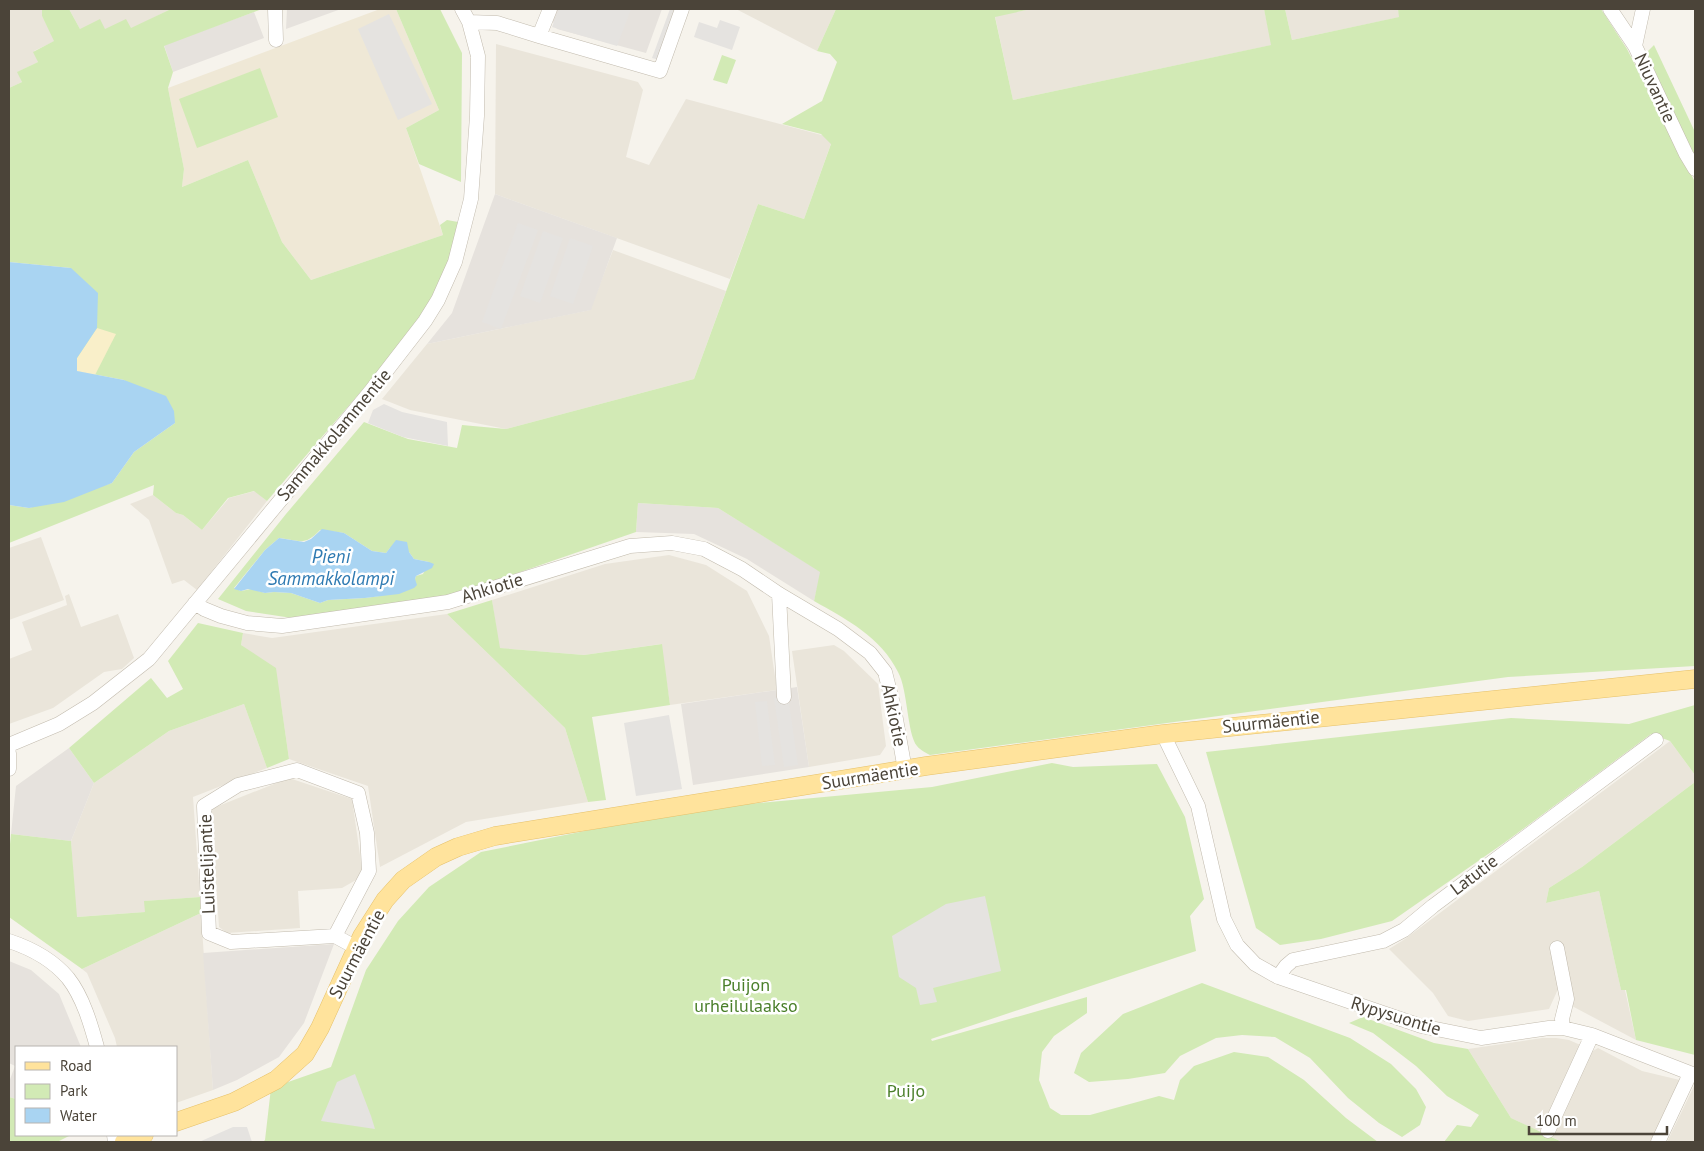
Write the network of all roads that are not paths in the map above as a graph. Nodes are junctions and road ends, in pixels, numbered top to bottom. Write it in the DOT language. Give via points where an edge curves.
graph roads {
  1 [pos="276,9"];
  2 [pos="462,9"];
  3 [pos="550,9"];
  4 [pos="682,9"];
  5 [pos="1610,9"];
  6 [pos="1644,9"];
  7 [pos="469,22"];
  8 [pos="539,36"];
  9 [pos="276,40"];
  10 [pos="1635,46"];
  11 [pos="1695,169"];
  12 [pos="779,594"];
  13 [pos="195,603"];
  14 [pos="1695,679"];
  15 [pos="784,696"];
  16 [pos="1163,734"];
  17 [pos="1656,740"];
  18 [pos="9,745"];
  19 [pos="9,754"];
  20 [pos="9,769"];
  21 [pos="905,770"];
  22 [pos="335,936"];
  23 [pos="9,941"];
  24 [pos="357,948"];
  25 [pos="1557,948"];
  26 [pos="1278,977"];
  27 [pos="1563,1028"];
  28 [pos="1592,1034"];
  29 [pos="96,1046"];
  30 [pos="1693,1075"];
  31 [pos="178,1121"];
  32 [pos="1548,1131"];
  33 [pos="141,1136"];
  34 [pos="124,1142"];
  35 [pos="1658,1142"];
  1 -- 9 [label="street"];
  2 -- 7 [label="street, Sammakkolammentie"];
  3 -- 8 [label="street"];
  4 -- 8 [label="street" via="660,70"];
  5 -- 10 [label="street, Niuvantie"];
  6 -- 10 [label="street"];
  7 -- 8 [label="street" via="497,22"];
  7 -- 13 [label="street, Sammakkolammentie" via="478,56 471,198 455,262 438,300 387,371"];
  10 -- 11 [label="street, Niuvantie"];
  12 -- 13 [label="street, Ahkiotie" via="704,549 672,543 630,546 448,602 282,626 247,623 221,616"];
  12 -- 15 [label="street"];
  12 -- 21 [label="street, Ahkiotie" via="846,635 870,653 885,672"];
  13 -- 18 [label="street, Sammakkolammentie" via="149,659 93,703 59,724"];
  14 -- 16 [label="main road, Suurmäentie"];
  16 -- 21 [label="main road, Suurmäentie"];
  16 -- 26 [label="street, Rypysuontie" via="1198,806 1224,919 1231,934 1255,964"];
  17 -- 26 [label="street, Latutie" via="1404,930 1383,941 1293,960"];
  19 -- 20 [label="street"];
  21 -- 24 [label="main road, Suurmäentie" via="495,836 458,847 436,857 403,880 385,900"];
  22 -- 22 [label="street, Luistelijantie" via="369,871 367,833 358,793 298,770 238,786 204,806 209,933 232,942"];
  22 -- 24 [label="street"];
  23 -- 29 [label="street" via="28,948 68,978 79,997"];
  24 -- 31 [label="main road, Suurmäentie" via="305,1054 270,1084 234,1102"];
  25 -- 27 [label="street" via="1567,999"];
  26 -- 27 [label="street, Rypysuontie" via="1421,1026 1480,1038"];
  27 -- 28 [label="street, Rypysuontie"];
  28 -- 30 [label="street, Rypysuontie"];
  28 -- 32 [label="street"];
  30 -- 35 [label="street"];
  33 -- 34 [label="main road"];
}
